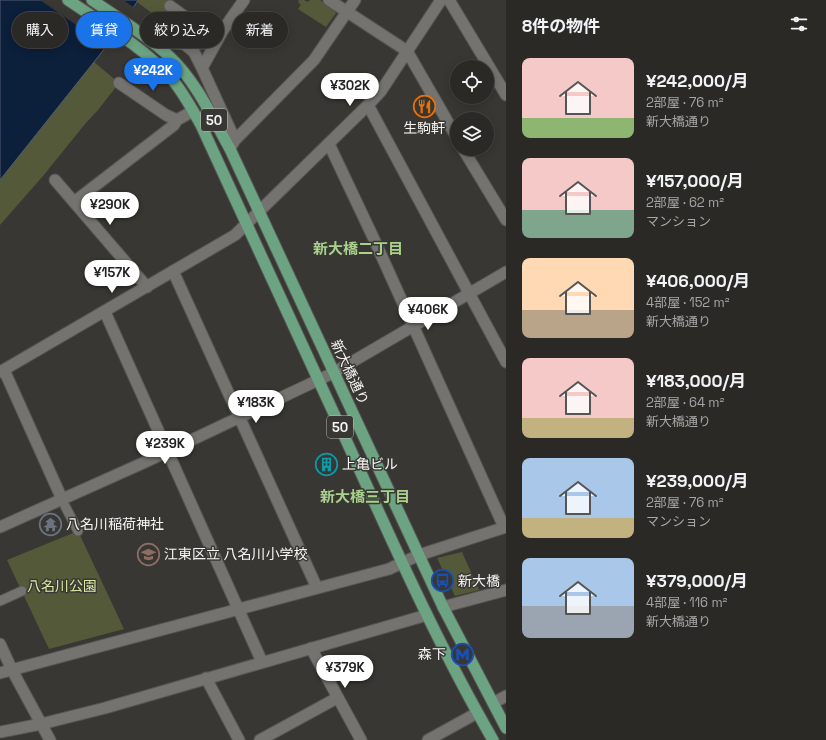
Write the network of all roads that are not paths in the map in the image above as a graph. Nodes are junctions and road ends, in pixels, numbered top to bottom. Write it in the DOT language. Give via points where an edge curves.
graph roads {
  1 [pos="68,0"];
  2 [pos="92,0"];
  3 [pos="244,0"];
  4 [pos="329,0"];
  5 [pos="355,0"];
  6 [pos="441,0"];
  7 [pos="449,0"];
  8 [pos="170,6"];
  9 [pos="178,12"];
  10 [pos="347,12"];
  11 [pos="224,29"];
  12 [pos="140,34"];
  13 [pos="158,48"];
  14 [pos="189,48"];
  15 [pos="213,48"];
  16 [pos="407,51"];
  17 [pos="202,68"];
  18 [pos="119,83"];
  19 [pos="506,95"];
  20 [pos="368,105"];
  21 [pos="193,112"];
  22 [pos="176,120"];
  23 [pos="450,126"];
  24 [pos="232,144"];
  25 [pos="329,144"];
  26 [pos="467,156"];
  27 [pos="55,180"];
  28 [pos="74,202"];
  29 [pos="259,213"];
  30 [pos="506,220"];
  31 [pos="247,224"];
  32 [pos="173,271"];
  33 [pos="506,272"];
  34 [pos="147,287"];
  35 [pos="469,294"];
  36 [pos="105,312"];
  37 [pos="413,327"];
  38 [pos="506,362"];
  39 [pos="2,371"];
  40 [pos="333,373"];
  41 [pos="319,380"];
  42 [pos="240,417"];
  43 [pos="167,451"];
  44 [pos="63,503"];
  45 [pos="0,527"];
  46 [pos="505,527"];
  47 [pos="78,531"];
  48 [pos="419,555"];
  49 [pos="401,563"];
  50 [pos="317,588"];
  51 [pos="506,590"];
  52 [pos="22,591"];
  53 [pos="0,601"];
  54 [pos="443,607"];
  55 [pos="238,609"];
  56 [pos="427,615"];
  57 [pos="0,644"];
  58 [pos="311,648"];
  59 [pos="262,662"];
  60 [pos="12,670"];
  61 [pos="0,673"];
  62 [pos="206,678"];
  63 [pos="506,696"];
  64 [pos="337,698"];
  65 [pos="493,703"];
  66 [pos="477,713"];
  67 [pos="41,724"];
  68 [pos="506,728"];
  69 [pos="0,732"];
  70 [pos="50,740"];
  71 [pos="239,740"];
  72 [pos="260,740"];
  73 [pos="361,740"];
  74 [pos="428,740"];
  75 [pos="493,740"];
  1 -- 21 [label="main road, 50" via="153,59 172,79"];
  2 -- 12 [label="main road, 50"];
  3 -- 11 [label="street"];
  4 -- 10 [label="street"];
  5 -- 10 [label="street"];
  6 -- 16 [label="street"];
  7 -- 19 [label="street"];
  8 -- 9 [label="street"];
  10 -- 16 [label="street"];
  10 -- 24 [label="street" via="314,60"];
  13 -- 24 [label="main road, 新大橋通り / 50" via="188,77"];
  14 -- 17 [label="street" via="194,52"];
  15 -- 17 [label="street"];
  16 -- 20 [label="street" via="381,91"];
  16 -- 23 [label="street"];
  17 -- 24 [label="street"];
  18 -- 22 [label="street"];
  20 -- 25 [label="street"];
  20 -- 35 [label="street"];
  21 -- 22 [label="street"];
  21 -- 31 [label="main road, 50"];
  22 -- 28 [label="street" via="174,125"];
  24 -- 29 [label="main road, 新大橋通り / 50"];
  25 -- 29 [label="street"];
  25 -- 37 [label="street"];
  26 -- 30 [label="street"];
  27 -- 28 [label="street"];
  28 -- 34 [label="street"];
  29 -- 31 [label="street"];
  29 -- 40 [label="main road, 新大橋通り / 50"];
  31 -- 32 [label="street" via="235,235"];
  31 -- 41 [label="main road, 50"];
  32 -- 34 [label="street"];
  32 -- 42 [label="street"];
  33 -- 35 [label="street"];
  34 -- 36 [label="street"];
  35 -- 37 [label="street"];
  35 -- 38 [label="street"];
  36 -- 39 [label="street"];
  36 -- 43 [label="street"];
  37 -- 40 [label="street"];
  37 -- 46 [label="street"];
  39 -- 44 [label="street"];
  40 -- 41 [label="street"];
  40 -- 48 [label="main road, 新大橋通り / 50"];
  41 -- 42 [label="street"];
  41 -- 49 [label="main road, 50"];
  42 -- 43 [label="street"];
  42 -- 50 [label="street"];
  43 -- 44 [label="street"];
  43 -- 55 [label="street"];
  44 -- 45 [label="street"];
  44 -- 47 [label="street"];
  46 -- 48 [label="street"];
  48 -- 49 [label="street"];
  48 -- 54 [label="main road, 新大橋通り / 50"];
  49 -- 50 [label="street" via="389,569"];
  49 -- 56 [label="main road, 50"];
  50 -- 55 [label="street"];
  51 -- 54 [label="street"];
  52 -- 53 [label="street"];
  54 -- 65 [label="main road, 新大橋通り / 50"];
  55 -- 59 [label="street"];
  55 -- 60 [label="street"];
  56 -- 58 [label="street"];
  56 -- 66 [label="main road, 50"];
  57 -- 60 [label="street"];
  58 -- 59 [label="street"];
  58 -- 64 [label="street"];
  59 -- 62 [label="street"];
  60 -- 61 [label="street"];
  60 -- 67 [label="street"];
  62 -- 67 [label="street"];
  62 -- 71 [label="street"];
  63 -- 65 [label="street"];
  64 -- 72 [label="street"];
  64 -- 73 [label="street"];
  65 -- 68 [label="main road, 新大橋通り / 50"];
  66 -- 74 [label="street"];
  66 -- 75 [label="main road, 50"];
  67 -- 69 [label="street"];
  67 -- 70 [label="street"];
}
